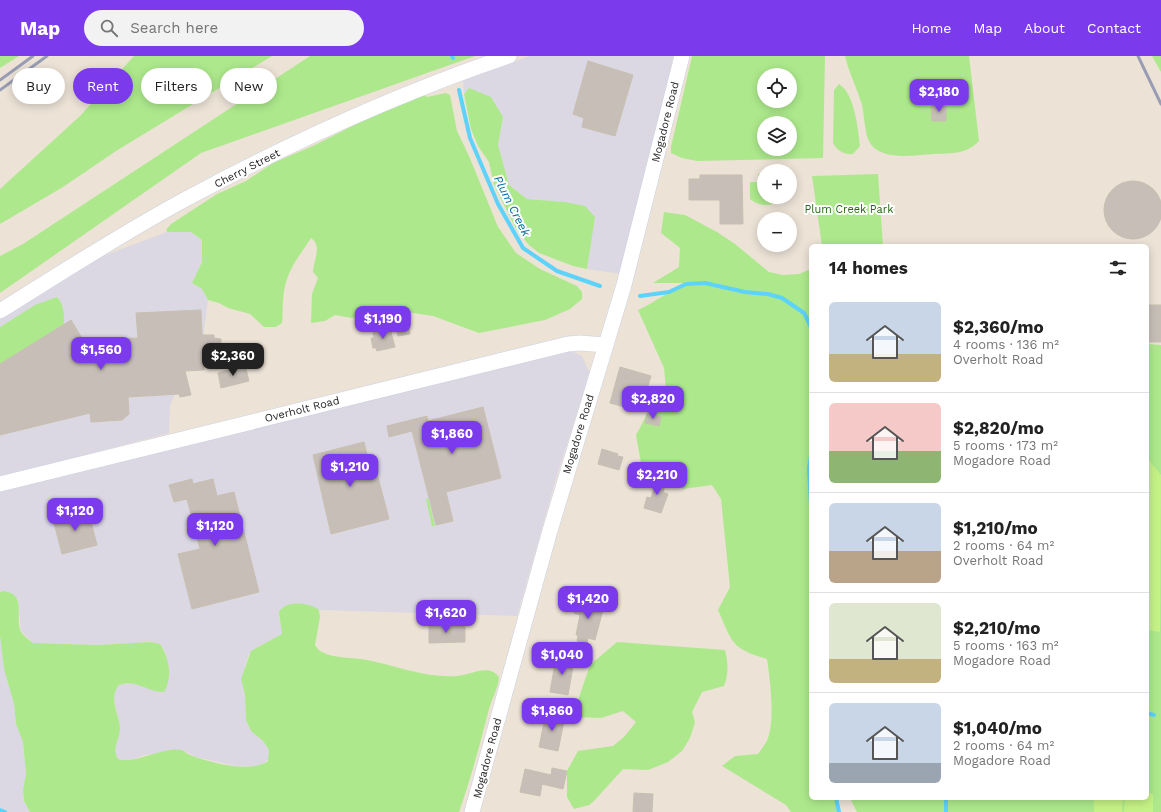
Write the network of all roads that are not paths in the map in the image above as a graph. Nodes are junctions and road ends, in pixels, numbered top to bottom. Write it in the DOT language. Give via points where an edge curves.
graph roads {
  1 [pos="509,56"];
  2 [pos="682,56"];
  3 [pos="0,311"];
  4 [pos="605,345"];
  5 [pos="0,484"];
  6 [pos="472,812"];
  1 -- 3 [label="street, Cherry Street" via="374,108 240,171 136,228"];
  2 -- 4 [label="street, Mogadore Road" via="624,284"];
  4 -- 5 [label="street, Overholt Road" via="568,344"];
  4 -- 6 [label="street, Mogadore Road" via="549,534"];
}
